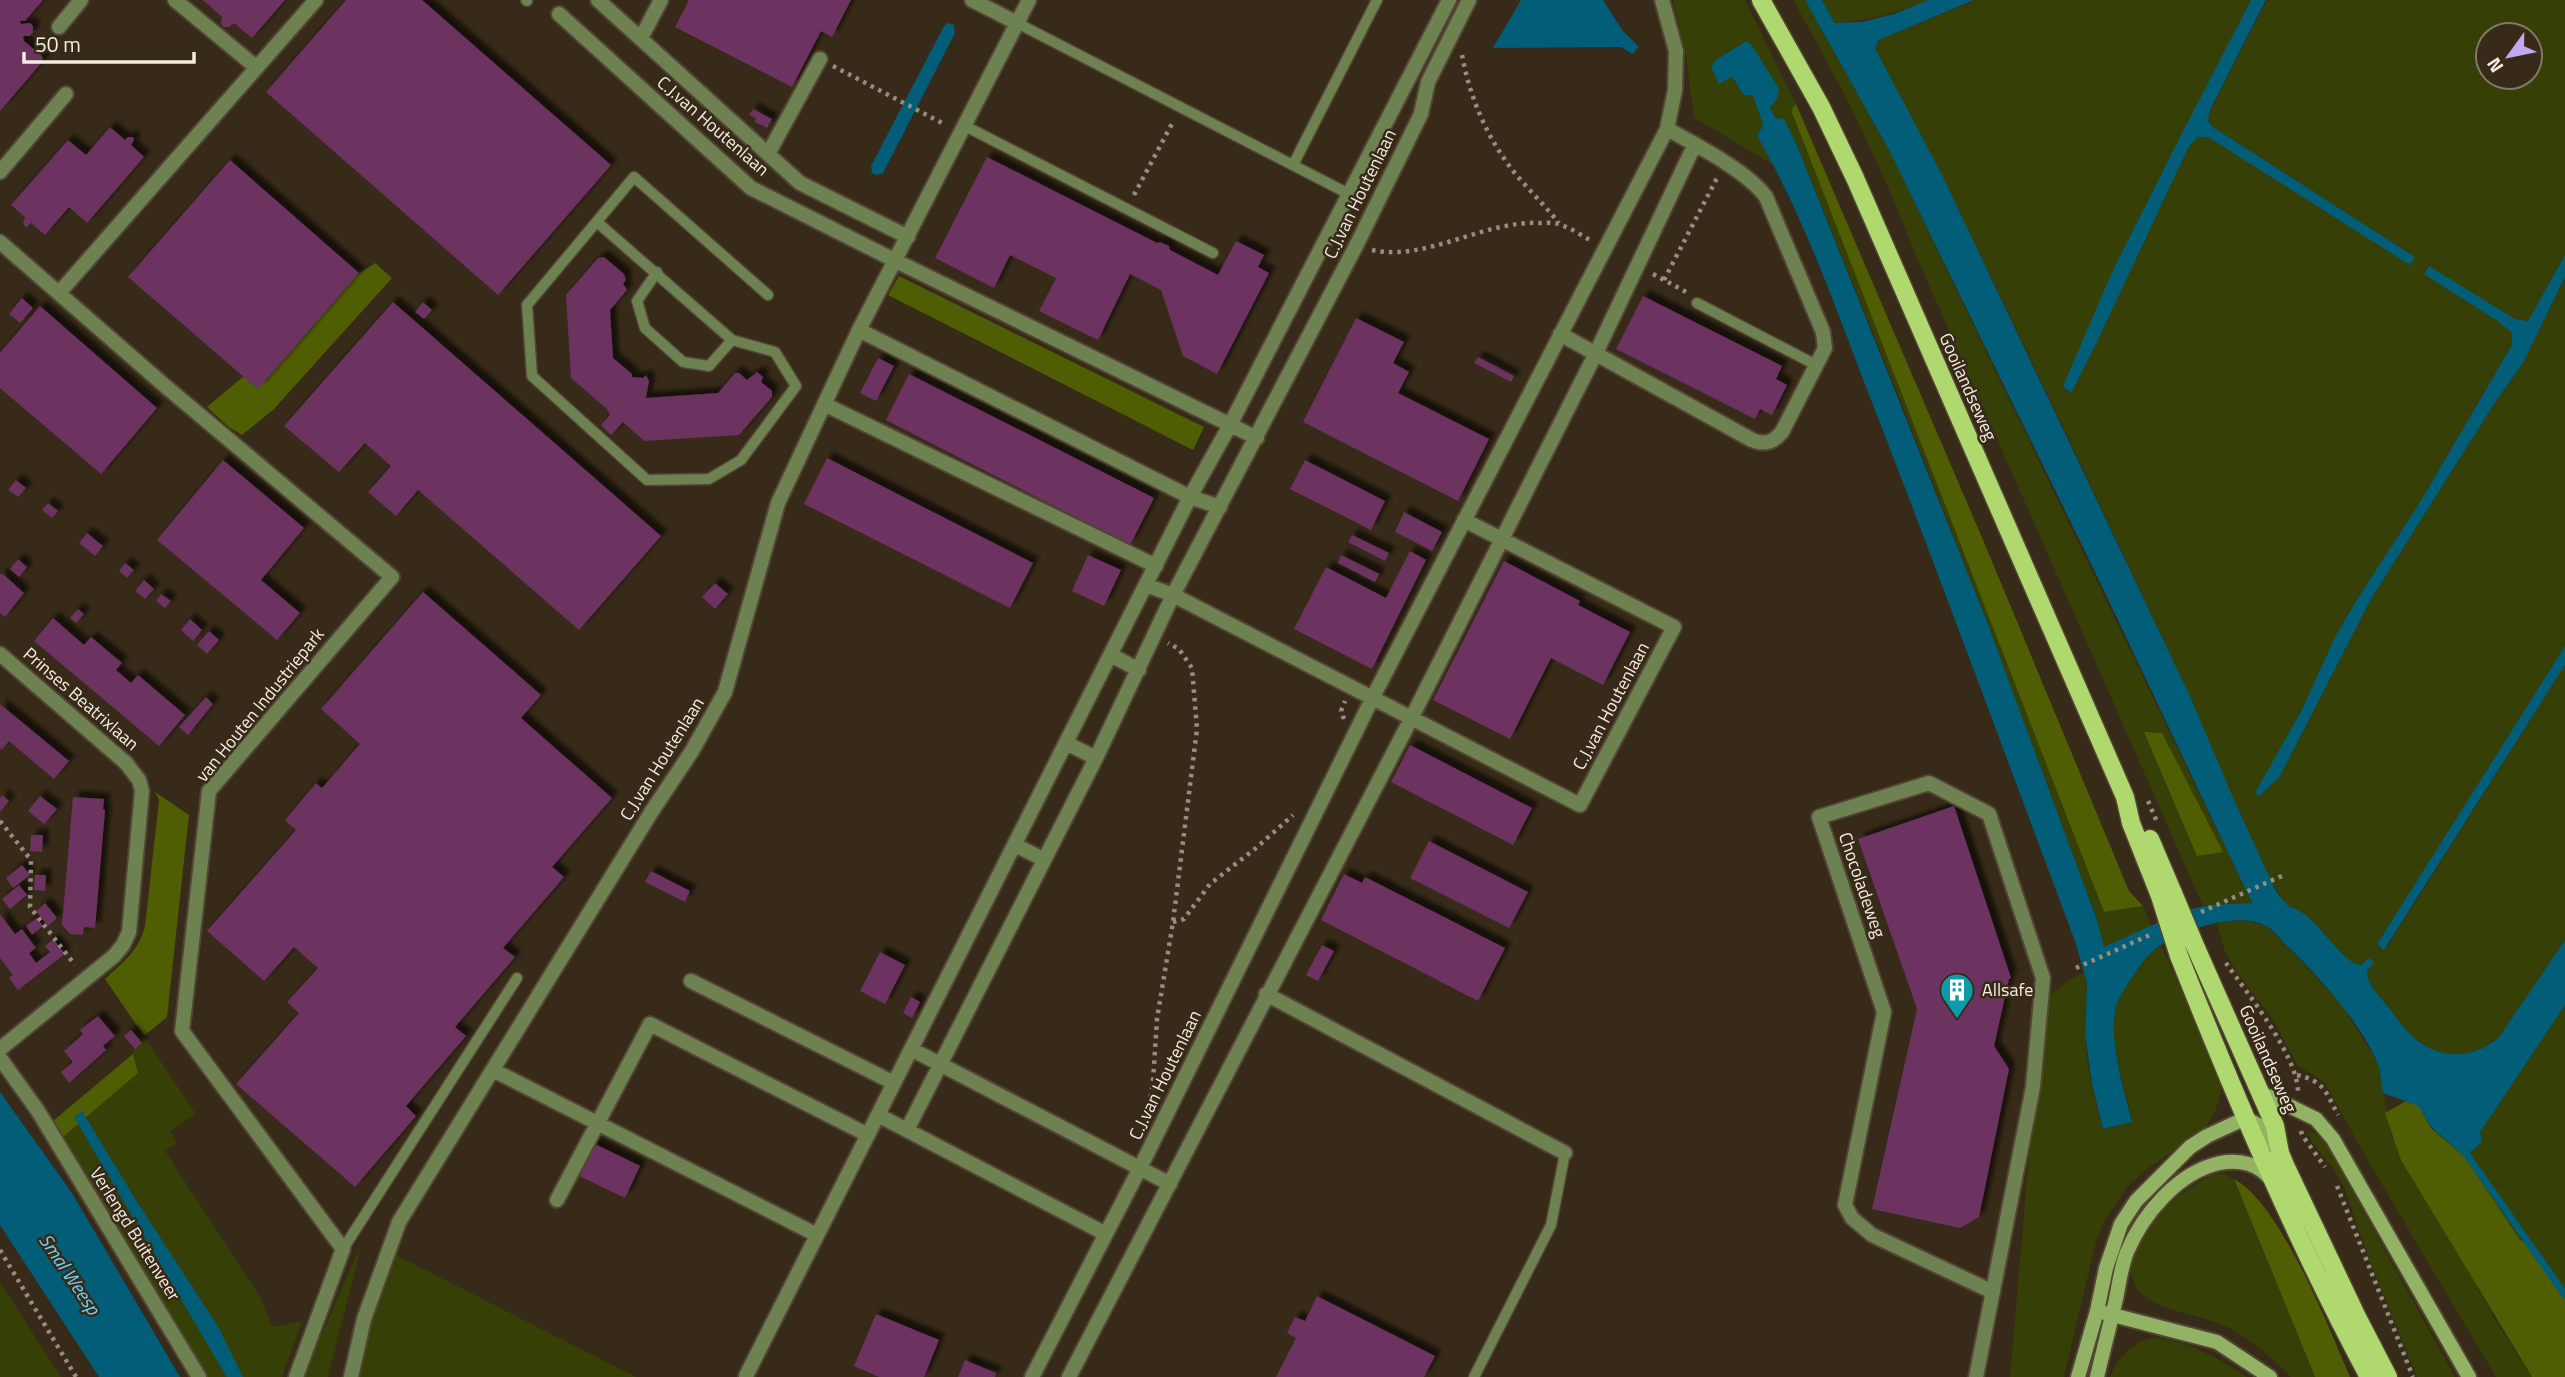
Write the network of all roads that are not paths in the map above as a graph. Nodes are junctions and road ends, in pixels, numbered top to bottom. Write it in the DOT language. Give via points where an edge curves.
graph roads {
  1 [pos="81,0"];
  2 [pos="175,0"];
  3 [pos="316,0"];
  4 [pos="598,0"];
  5 [pos="661,0"];
  6 [pos="972,0"];
  7 [pos="1029,0"];
  8 [pos="1377,0"];
  9 [pos="1449,0"];
  10 [pos="1469,0"];
  11 [pos="1662,0"];
  12 [pos="1760,0"];
  13 [pos="559,14"];
  14 [pos="1017,23"];
  15 [pos="59,27"];
  16 [pos="641,38"];
  17 [pos="820,60"];
  18 [pos="256,67"];
  19 [pos="66,94"];
  20 [pos="963,129"];
  21 [pos="1667,130"];
  22 [pos="1695,144"];
  23 [pos="768,154"];
  24 [pos="1293,165"];
  25 [pos="0,172"];
  26 [pos="1349,194"];
  27 [pos="597,222"];
  28 [pos="908,237"];
  29 [pos="0,242"];
  30 [pos="1213,253"];
  31 [pos="896,261"];
  32 [pos="657,272"];
  33 [pos="59,293"];
  34 [pos="768,295"];
  35 [pos="1697,303"];
  36 [pos="859,330"];
  37 [pos="1560,334"];
  38 [pos="732,340"];
  39 [pos="1595,353"];
  40 [pos="1816,365"];
  41 [pos="824,404"];
  42 [pos="1230,425"];
  43 [pos="1256,438"];
  44 [pos="1191,497"];
  45 [pos="1220,508"];
  46 [pos="1464,520"];
  47 [pos="1501,539"];
  48 [pos="1156,566"];
  49 [pos="1146,585"];
  50 [pos="1173,595"];
  51 [pos="0,654"];
  52 [pos="1111,655"];
  53 [pos="1139,670"];
  54 [pos="1373,697"];
  55 [pos="1412,717"];
  56 [pos="1066,743"];
  57 [pos="1097,758"];
  58 [pos="1015,845"];
  59 [pos="1043,859"];
  60 [pos="2166,895"];
  61 [pos="517,978"];
  62 [pos="691,981"];
  63 [pos="1266,995"];
  64 [pos="0,1049"];
  65 [pos="911,1049"];
  66 [pos="0,1058"];
  67 [pos="940,1064"];
  68 [pos="493,1070"];
  69 [pos="894,1083"];
  70 [pos="2260,1095"];
  71 [pos="878,1115"];
  72 [pos="2246,1118"];
  73 [pos="597,1123"];
  74 [pos="907,1130"];
  75 [pos="868,1135"];
  76 [pos="1565,1153"];
  77 [pos="2280,1153"];
  78 [pos="1140,1168"];
  79 [pos="1170,1184"];
  80 [pos="2277,1188"];
  81 [pos="557,1200"];
  82 [pos="1106,1234"];
  83 [pos="817,1235"];
  84 [pos="343,1249"];
  85 [pos="1993,1292"];
  86 [pos="2097,1311"];
  87 [pos="2112,1315"];
  88 [pos="746,1376"];
  89 [pos="199,1377"];
  90 [pos="296,1377"];
  91 [pos="351,1377"];
  92 [pos="1032,1377"];
  93 [pos="1069,1377"];
  94 [pos="1474,1377"];
  95 [pos="1976,1377"];
  96 [pos="2078,1377"];
  97 [pos="2097,1377"];
  98 [pos="2270,1377"];
  99 [pos="2369,1377"];
  100 [pos="2388,1377"];
  101 [pos="2469,1377"];
  1 -- 15 [label="street"];
  2 -- 18 [label="street"];
  3 -- 18 [label="street"];
  4 -- 16 [label="street, C.J.van Houtenlaan"];
  5 -- 16 [label="street"];
  6 -- 14 [label="street"];
  7 -- 14 [label="street, C.J.van Houtenlaan"];
  8 -- 24 [label="lane"];
  9 -- 26 [label="street, C.J.van Houtenlaan"];
  10 -- 43 [label="street, C.J.van Houtenlaan" via="1428,82 1421,114"];
  11 -- 21 [label="street, C.J.van Houtenlaan" via="1676,51"];
  12 -- 60 [label="main road, Gooilandseweg" via="1855,178"];
  13 -- 31 [label="street, C.J.van Houtenlaan" via="751,188"];
  14 -- 20 [label="street, C.J.van Houtenlaan"];
  14 -- 24 [label="lane"];
  16 -- 23 [label="street, C.J.van Houtenlaan"];
  17 -- 23 [label="street, C.J.van Houtenlaan"];
  18 -- 33 [label="street"];
  19 -- 25 [label="street"];
  20 -- 28 [label="street, C.J.van Houtenlaan"];
  20 -- 30 [label="lane"];
  21 -- 22 [label="street"];
  21 -- 37 [label="street, C.J.van Houtenlaan"];
  22 -- 39 [label="street"];
  22 -- 40 [label="street" via="1766,197 1823,332 1825,348"];
  23 -- 28 [label="street, C.J.van Houtenlaan" via="800,183"];
  24 -- 26 [label="lane"];
  26 -- 42 [label="street, C.J.van Houtenlaan"];
  27 -- 32 [label="lane"];
  27 -- 34 [label="lane" via="634,177"];
  27 -- 38 [label="lane" via="527,305 532,376 647,480 709,479 741,460 796,386 775,352"];
  28 -- 31 [label="street, C.J.van Houtenlaan"];
  29 -- 33 [label="street, van Houten Industriepark"];
  31 -- 36 [label="street, C.J.van Houtenlaan"];
  31 -- 42 [label="street, C.J.van Houtenlaan"];
  32 -- 38 [label="lane"];
  32 -- 38 [label="lane" via="637,301 645,328 683,362 709,366"];
  33 -- 84 [label="street, van Houten Industriepark" via="392,577 209,791 182,1031"];
  35 -- 40 [label="lane"];
  36 -- 41 [label="street, C.J.van Houtenlaan"];
  36 -- 44 [label="street"];
  37 -- 39 [label="street"];
  37 -- 46 [label="street, C.J.van Houtenlaan"];
  39 -- 40 [label="street" via="1765,443 1782,432"];
  39 -- 47 [label="street"];
  41 -- 48 [label="street"];
  41 -- 68 [label="street, C.J.van Houtenlaan" via="778,503 725,692"];
  42 -- 43 [label="street, C.J.van Houtenlaan"];
  42 -- 44 [label="street, C.J.van Houtenlaan"];
  43 -- 45 [label="street, C.J.van Houtenlaan"];
  44 -- 45 [label="street"];
  44 -- 48 [label="street, C.J.van Houtenlaan"];
  45 -- 50 [label="street, C.J.van Houtenlaan"];
  46 -- 47 [label="street, C.J.van Houtenlaan"];
  46 -- 54 [label="street, C.J.van Houtenlaan"];
  47 -- 55 [label="street"];
  47 -- 55 [label="street, C.J.van Houtenlaan" via="1674,627 1580,805"];
  48 -- 49 [label="street, C.J.van Houtenlaan"];
  49 -- 50 [label="street, C.J.van Houtenlaan"];
  49 -- 52 [label="street, C.J.van Houtenlaan"];
  50 -- 53 [label="street, C.J.van Houtenlaan"];
  50 -- 54 [label="street, C.J.van Houtenlaan"];
  51 -- 64 [label="street, Prinses Beatrixlaan" via="126,763 142,791 129,932 123,945"];
  52 -- 53 [label="street"];
  52 -- 56 [label="street, C.J.van Houtenlaan"];
  53 -- 57 [label="street, C.J.van Houtenlaan"];
  54 -- 55 [label="street, C.J.van Houtenlaan"];
  54 -- 78 [label="street, C.J.van Houtenlaan"];
  55 -- 63 [label="street"];
  56 -- 57 [label="street"];
  56 -- 58 [label="street, C.J.van Houtenlaan"];
  57 -- 59 [label="street, C.J.van Houtenlaan"];
  58 -- 59 [label="street"];
  58 -- 65 [label="street, C.J.van Houtenlaan"];
  59 -- 67 [label="street, C.J.van Houtenlaan"];
  60 -- 70 [label="main road, Gooilandseweg, bridge" via="2196,948"];
  60 -- 72 [label="main road, Gooilandseweg, bridge" via="2179,956"];
  61 -- 84 [label="lane"];
  62 -- 69 [label="street"];
  63 -- 76 [label="street"];
  63 -- 79 [label="street"];
  65 -- 67 [label="street, C.J.van Houtenlaan"];
  65 -- 69 [label="street, C.J.van Houtenlaan"];
  66 -- 89 [label="street, Verlengd Buitenveer" via="38,1111"];
  67 -- 74 [label="street, C.J.van Houtenlaan"];
  67 -- 78 [label="street, C.J.van Houtenlaan"];
  68 -- 73 [label="street"];
  68 -- 91 [label="street, C.J.van Houtenlaan" via="399,1222 364,1319"];
  69 -- 71 [label="street, C.J.van Houtenlaan"];
  70 -- 77 [label="main road, Gooilandseweg" via="2275,1126"];
  70 -- 101 [label="street" via="2316,1119 2333,1139"];
  71 -- 74 [label="street"];
  71 -- 75 [label="street, C.J.van Houtenlaan"];
  72 -- 77 [label="street" via="2260,1126"];
  72 -- 80 [label="main road, Gooilandseweg"];
  72 -- 86 [label="street" via="2190,1147 2136,1201 2121,1224"];
  73 -- 75 [label="street" via="650,1024"];
  73 -- 81 [label="street"];
  73 -- 83 [label="street"];
  74 -- 82 [label="street"];
  75 -- 83 [label="street, C.J.van Houtenlaan"];
  76 -- 94 [label="lane" via="1551,1225"];
  77 -- 100 [label="main road, Gooilandseweg"];
  78 -- 79 [label="street, C.J.van Houtenlaan"];
  78 -- 82 [label="street, C.J.van Houtenlaan"];
  79 -- 93 [label="street"];
  80 -- 87 [label="street" via="2262,1171 2242,1162 2206,1166 2187,1178 2142,1224 2126,1254"];
  80 -- 99 [label="main road, Gooilandseweg"];
  82 -- 92 [label="street, C.J.van Houtenlaan"];
  83 -- 88 [label="street, C.J.van Houtenlaan"];
  84 -- 90 [label="street"];
  85 -- 85 [label="street, Chocoladeweg" via="1872,1235 1845,1205 1884,1012 1819,817 1929,783 1989,814 2043,978 2033,1087"];
  85 -- 95 [label="street, Chocoladeweg"];
  86 -- 87 [label="street"];
  86 -- 96 [label="street"];
  87 -- 97 [label="street"];
  87 -- 98 [label="street" via="2217,1342"];
}
